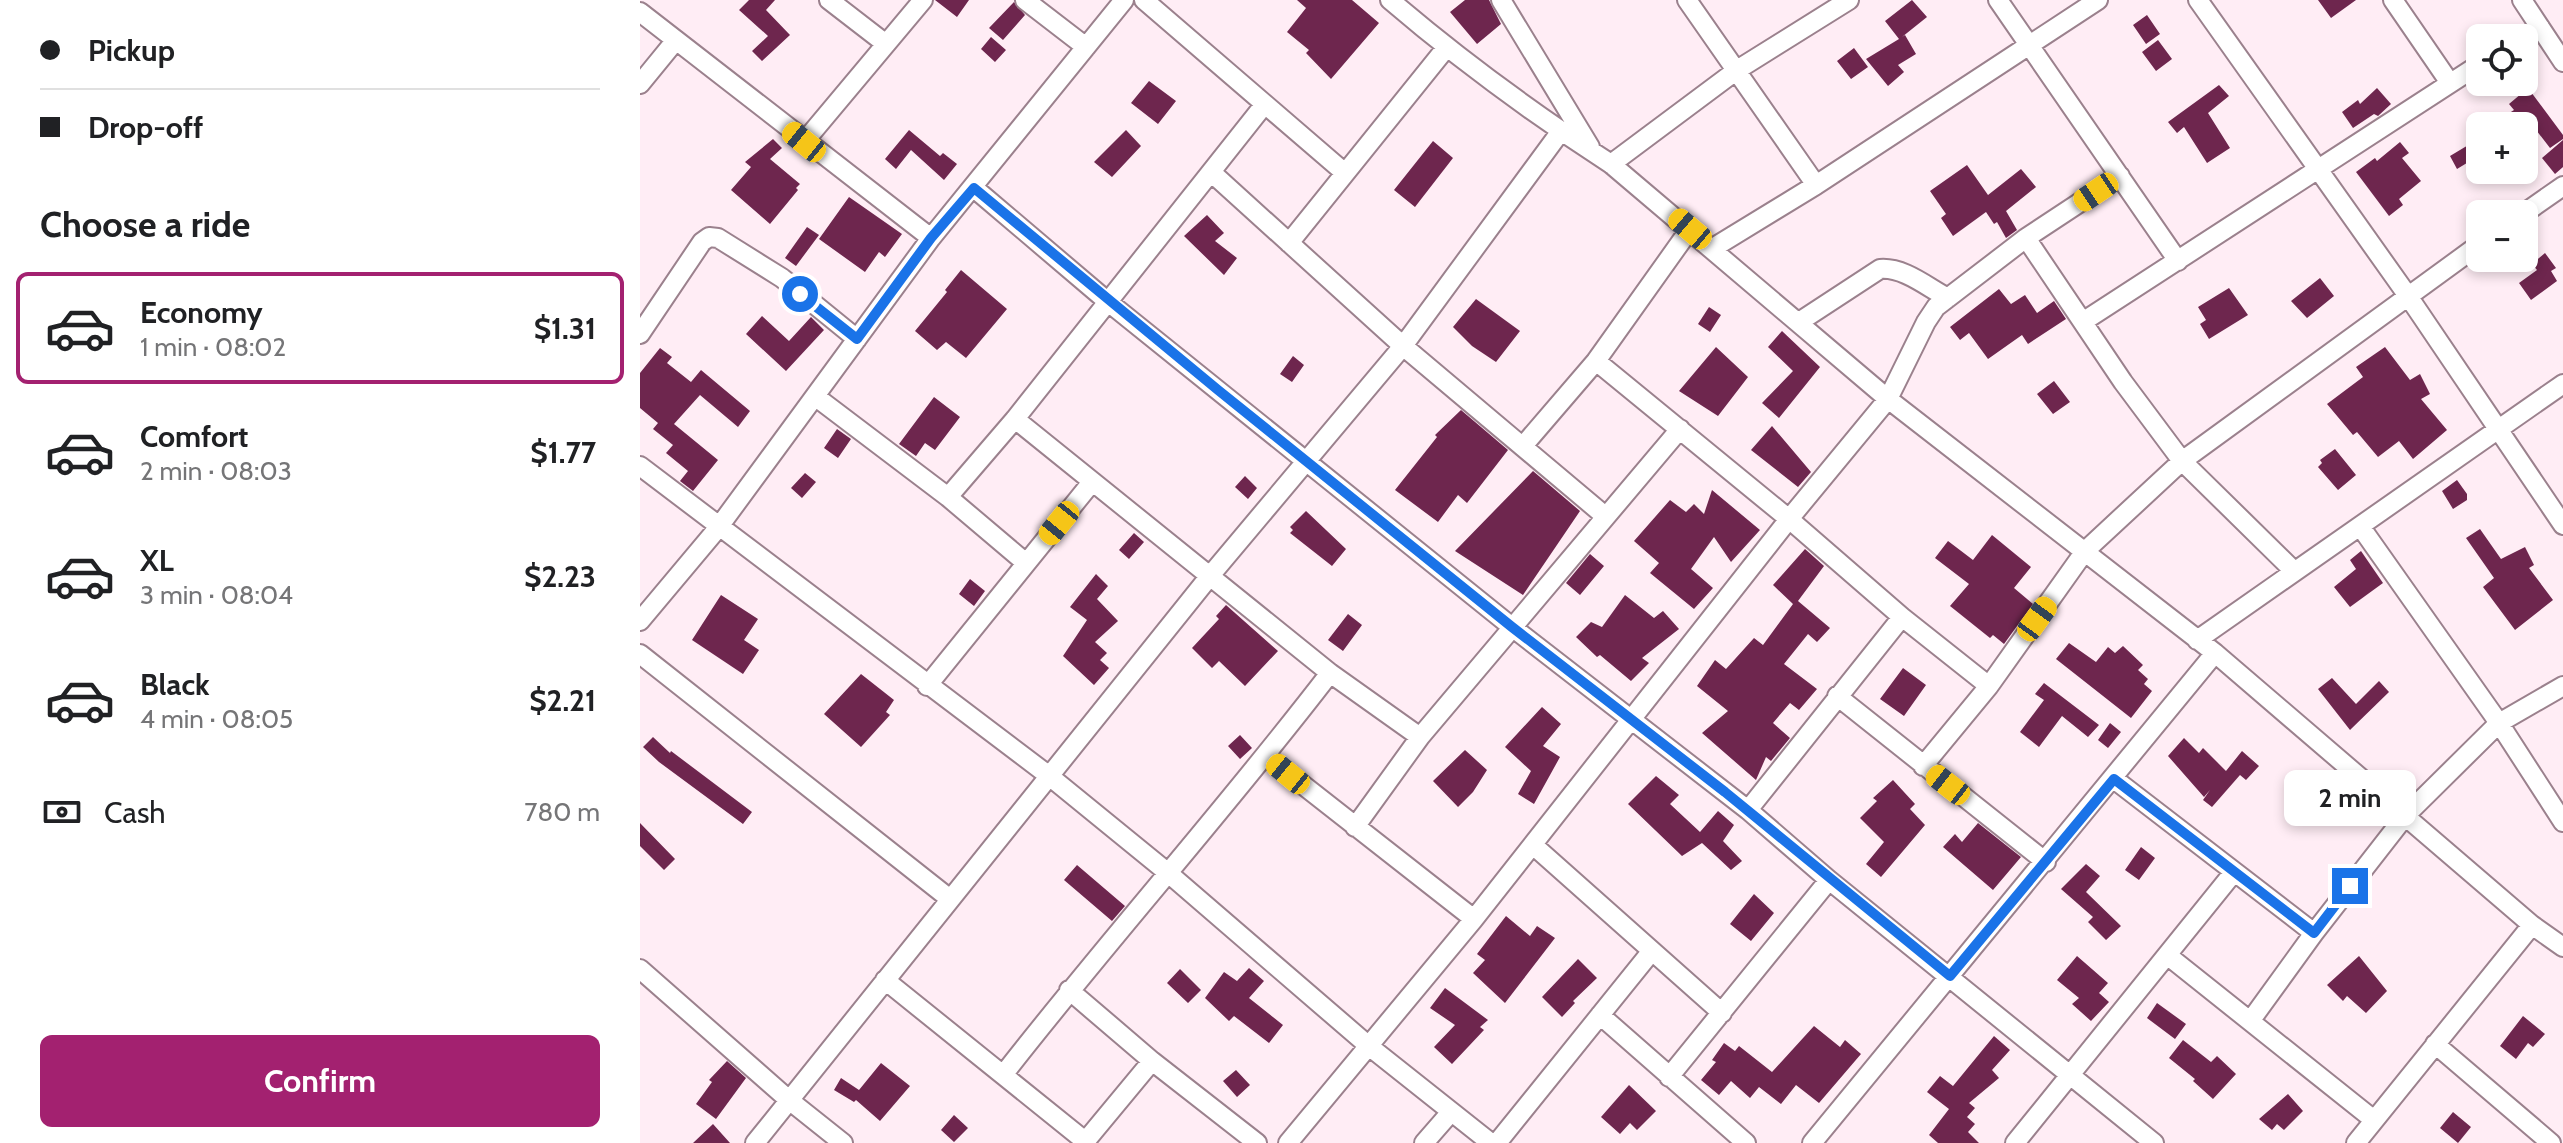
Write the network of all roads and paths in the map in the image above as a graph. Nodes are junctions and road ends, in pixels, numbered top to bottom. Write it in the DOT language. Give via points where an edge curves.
graph roads {
  1 [pos="829,0"];
  2 [pos="923,0"];
  3 [pos="1025,0"];
  4 [pos="1124,0"];
  5 [pos="1144,0"];
  6 [pos="1390,0"];
  7 [pos="1501,0"];
  8 [pos="1687,0"];
  9 [pos="1849,0"];
  10 [pos="1998,0"];
  11 [pos="2098,0"];
  12 [pos="2198,0"];
  13 [pos="2393,0"];
  14 [pos="2522,0"];
  15 [pos="640,12"];
  16 [pos="2540,27"];
  17 [pos="676,40"];
  18 [pos="886,44"];
  19 [pos="2029,44"];
  20 [pos="1086,47"];
  21 [pos="1446,48"];
  22 [pos="2563,62"];
  23 [pos="1737,70"];
  24 [pos="2466,73"];
  25 [pos="2450,83"];
  26 [pos="640,84"];
  27 [pos="1264,105"];
  28 [pos="1561,131"];
  29 [pos="804,142"];
  30 [pos="1594,153"];
  31 [pos="1611,164"];
  32 [pos="2316,169"];
  33 [pos="1211,172"];
  34 [pos="1345,173"];
  35 [pos="2120,176"];
  36 [pos="1816,185"];
  37 [pos="2563,186"];
  38 [pos="974,188"];
  39 [pos="2538,204"];
  40 [pos="1690,229"];
  41 [pos="931,238"];
  42 [pos="2026,238"];
  43 [pos="1289,243"];
  44 [pos="1713,248"];
  45 [pos="2466,254"];
  46 [pos="2178,261"];
  47 [pos="2408,296"];
  48 [pos="1948,298"];
  49 [pos="1107,301"];
  50 [pos="2084,321"];
  51 [pos="643,322"];
  52 [pos="1799,322"];
  53 [pos="857,339"];
  54 [pos="1403,346"];
  55 [pos="1596,361"];
  56 [pos="2563,384"];
  57 [pos="816,397"];
  58 [pos="1888,399"];
  59 [pos="1015,419"];
  60 [pos="1680,429"];
  61 [pos="2499,429"];
  62 [pos="1523,446"];
  63 [pos="2182,461"];
  64 [pos="1307,462"];
  65 [pos="640,466"];
  66 [pos="1092,482"];
  67 [pos="948,497"];
  68 [pos="1605,516"];
  69 [pos="1789,519"];
  70 [pos="2563,525"];
  71 [pos="2360,526"];
  72 [pos="718,528"];
  73 [pos="2085,551"];
  74 [pos="1026,563"];
  75 [pos="2294,571"];
  76 [pos="1209,577"];
  77 [pos="1902,617"];
  78 [pos="640,621"];
  79 [pos="1512,627"];
  80 [pos="2197,640"];
  81 [pos="2215,653"];
  82 [pos="640,654"];
  83 [pos="1330,673"];
  84 [pos="927,686"];
  85 [pos="1989,686"];
  86 [pos="2563,686"];
  87 [pos="1837,696"];
  88 [pos="1634,719"];
  89 [pos="2499,723"];
  90 [pos="1420,737"];
  91 [pos="1266,756"];
  92 [pos="1923,766"];
  93 [pos="1048,775"];
  94 [pos="2114,779"];
  95 [pos="1748,810"];
  96 [pos="2406,815"];
  97 [pos="2563,822"];
  98 [pos="1355,827"];
  99 [pos="1533,845"];
  100 [pos="2046,862"];
  101 [pos="1167,872"];
  102 [pos="2234,872"];
  103 [pos="1829,880"];
  104 [pos="950,899"];
  105 [pos="1474,919"];
  106 [pos="2532,925"];
  107 [pos="2314,933"];
  108 [pos="2563,947"];
  109 [pos="1651,952"];
  110 [pos="2167,955"];
  111 [pos="640,969"];
  112 [pos="1950,976"];
  113 [pos="885,980"];
  114 [pos="1069,990"];
  115 [pos="1722,1013"];
  116 [pos="1600,1015"];
  117 [pos="2251,1020"];
  118 [pos="2435,1044"];
  119 [pos="1370,1047"];
  120 [pos="1152,1061"];
  121 [pos="1003,1075"];
  122 [pos="2069,1076"];
  123 [pos="1669,1077"];
  124 [pos="789,1100"];
  125 [pos="1451,1112"];
  126 [pos="2374,1120"];
  127 [pos="1084,1142"];
  128 [pos="755,1143"];
  129 [pos="843,1143"];
  130 [pos="1257,1143"];
  131 [pos="1288,1143"];
  132 [pos="1424,1143"];
  133 [pos="1491,1143"];
  134 [pos="1497,1143"];
  135 [pos="1746,1143"];
  136 [pos="1812,1143"];
  137 [pos="2015,1143"];
  138 [pos="2154,1143"];
  139 [pos="2356,1143"];
  140 [pos="2551,1143"];
  1 -- 18 [label="street"];
  2 -- 18 [label="street"];
  3 -- 20 [label="street"];
  4 -- 20 [label="street"];
  5 -- 27 [label="street"];
  6 -- 21 [label="street"];
  7 -- 30 [label="street"];
  8 -- 23 [label="street"];
  9 -- 23 [label="street"];
  10 -- 19 [label="street"];
  11 -- 19 [label="street"];
  12 -- 32 [label="street"];
  13 -- 25 [label="street"];
  14 -- 16 [label="street"];
  15 -- 17 [label="street"];
  16 -- 22 [label="street"];
  17 -- 26 [label="street"];
  17 -- 29 [label="street"];
  18 -- 29 [label="street"];
  19 -- 35 [label="street"];
  19 -- 36 [label="street"];
  20 -- 38 [label="street"];
  21 -- 28 [label="street"];
  21 -- 34 [label="street"];
  23 -- 31 [label="street"];
  23 -- 36 [label="street"];
  24 -- 25 [label="street"];
  25 -- 32 [label="street"];
  27 -- 33 [label="street"];
  27 -- 34 [label="street"];
  28 -- 30 [label="street"];
  28 -- 54 [label="street"];
  29 -- 41 [label="street"];
  30 -- 31 [label="street"];
  31 -- 40 [label="street"];
  32 -- 46 [label="street"];
  32 -- 47 [label="street"];
  33 -- 43 [label="street"];
  33 -- 49 [label="street"];
  34 -- 43 [label="street"];
  35 -- 42 [label="street"];
  35 -- 46 [label="street"];
  36 -- 44 [label="street"];
  37 -- 39 [label="street"];
  38 -- 41 [label="street"];
  38 -- 49 [label="street"];
  40 -- 44 [label="street"];
  40 -- 55 [label="street"];
  41 -- 53 [label="street"];
  42 -- 48 [label="street"];
  42 -- 50 [label="street"];
  43 -- 54 [label="street"];
  44 -- 52 [label="street"];
  45 -- 47 [label="street"];
  46 -- 50 [label="street"];
  47 -- 61 [label="street"];
  47 -- 63 [label="street"];
  48 -- 52 [label="street" via="1902,272 1880,269"];
  48 -- 58 [label="street" via="1926,322"];
  49 -- 59 [label="street"];
  49 -- 64 [label="street"];
  50 -- 63 [label="street"];
  51 -- 53 [label="street" via="709,237 782,278"];
  52 -- 58 [label="street"];
  53 -- 57 [label="street"];
  54 -- 62 [label="street"];
  54 -- 64 [label="street"];
  55 -- 60 [label="street"];
  55 -- 62 [label="street"];
  56 -- 61 [label="street"];
  57 -- 67 [label="street"];
  57 -- 72 [label="street"];
  58 -- 69 [label="street"];
  58 -- 73 [label="street"];
  59 -- 66 [label="street"];
  59 -- 67 [label="street"];
  60 -- 68 [label="street"];
  60 -- 69 [label="street"];
  61 -- 70 [label="street"];
  61 -- 71 [label="street"];
  62 -- 68 [label="street"];
  63 -- 73 [label="street"];
  63 -- 75 [label="street"];
  64 -- 76 [label="street"];
  64 -- 79 [label="street"];
  65 -- 72 [label="street"];
  66 -- 74 [label="street"];
  66 -- 76 [label="street"];
  67 -- 74 [label="street"];
  68 -- 79 [label="street"];
  69 -- 77 [label="street"];
  69 -- 88 [label="street"];
  71 -- 75 [label="street"];
  71 -- 89 [label="street"];
  72 -- 78 [label="street"];
  72 -- 84 [label="street"];
  73 -- 80 [label="street"];
  73 -- 85 [label="street"];
  74 -- 84 [label="street"];
  75 -- 80 [label="street"];
  76 -- 83 [label="street"];
  76 -- 93 [label="street"];
  77 -- 85 [label="street"];
  77 -- 87 [label="street"];
  79 -- 88 [label="street"];
  79 -- 90 [label="street"];
  80 -- 81 [label="street"];
  81 -- 94 [label="street"];
  81 -- 96 [label="street"];
  82 -- 104 [label="street"];
  83 -- 90 [label="street"];
  83 -- 91 [label="street"];
  84 -- 93 [label="street"];
  85 -- 92 [label="street"];
  86 -- 89 [label="street"];
  87 -- 92 [label="street"];
  87 -- 95 [label="street"];
  88 -- 95 [label="street"];
  88 -- 99 [label="street"];
  89 -- 96 [label="street"];
  89 -- 97 [label="street"];
  90 -- 98 [label="street"];
  91 -- 98 [label="street"];
  91 -- 101 [label="street"];
  92 -- 100 [label="street"];
  93 -- 101 [label="street"];
  93 -- 104 [label="street"];
  94 -- 100 [label="street"];
  94 -- 102 [label="street"];
  95 -- 103 [label="street"];
  96 -- 106 [label="street"];
  96 -- 107 [label="street"];
  98 -- 105 [label="street"];
  99 -- 105 [label="street"];
  99 -- 109 [label="street"];
  100 -- 112 [label="street"];
  101 -- 114 [label="street"];
  101 -- 119 [label="street"];
  102 -- 107 [label="street"];
  102 -- 110 [label="street"];
  103 -- 112 [label="street"];
  103 -- 115 [label="street"];
  104 -- 113 [label="street"];
  105 -- 119 [label="street"];
  106 -- 108 [label="street"];
  106 -- 118 [label="street"];
  107 -- 117 [label="street"];
  109 -- 115 [label="street"];
  109 -- 116 [label="street"];
  110 -- 117 [label="street"];
  110 -- 122 [label="street"];
  111 -- 124 [label="street"];
  112 -- 122 [label="street"];
  112 -- 136 [label="street"];
  113 -- 121 [label="street"];
  113 -- 124 [label="street"];
  114 -- 120 [label="street"];
  114 -- 121 [label="street"];
  115 -- 123 [label="street"];
  116 -- 123 [label="street"];
  116 -- 134 [label="street"];
  117 -- 126 [label="street"];
  118 -- 126 [label="street"];
  118 -- 140 [label="street"];
  119 -- 125 [label="street"];
  119 -- 131 [label="street"];
  120 -- 127 [label="street"];
  120 -- 130 [label="street"];
  121 -- 127 [label="street"];
  122 -- 137 [label="street"];
  122 -- 138 [label="street"];
  123 -- 135 [label="street"];
  124 -- 128 [label="street"];
  124 -- 129 [label="street"];
  125 -- 132 [label="street"];
  125 -- 133 [label="street"];
  126 -- 139 [label="street"];
}
